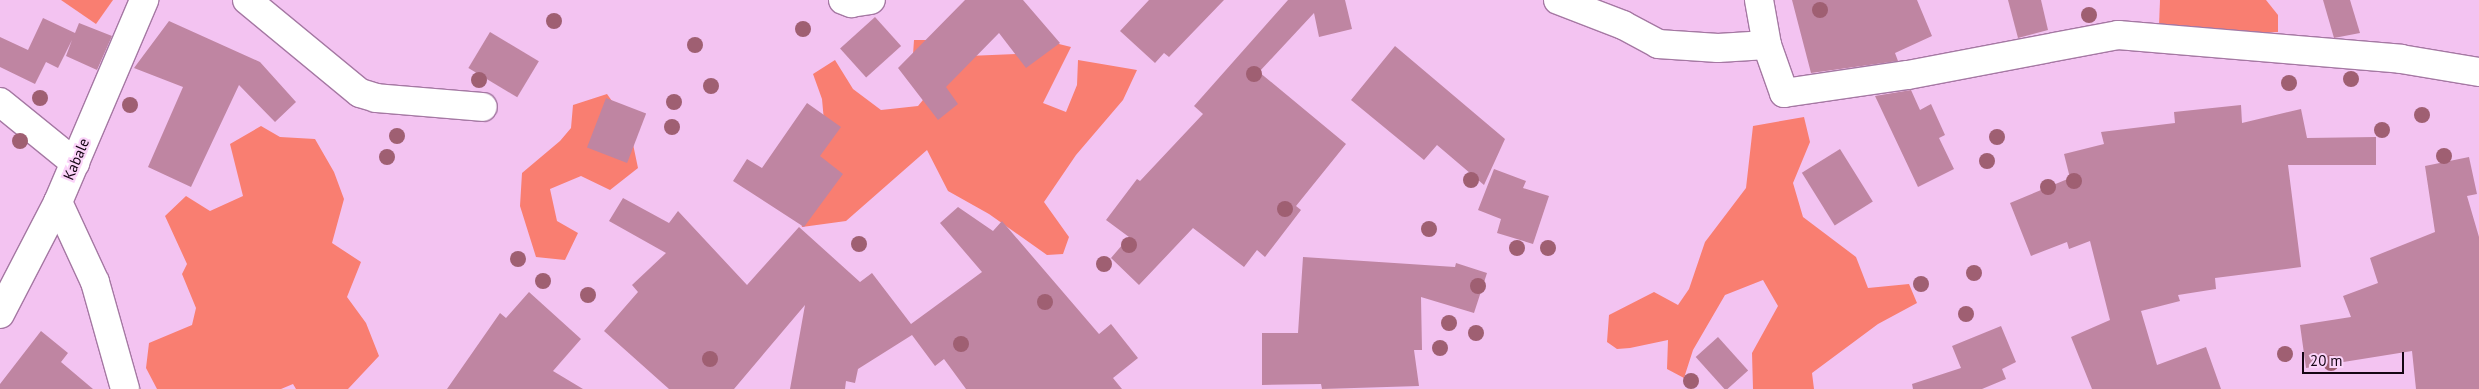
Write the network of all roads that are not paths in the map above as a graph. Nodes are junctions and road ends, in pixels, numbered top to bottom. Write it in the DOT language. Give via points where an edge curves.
graph roads {
  1 [pos="144,0"];
  2 [pos="247,0"];
  3 [pos="842,0"];
  4 [pos="871,0"];
  5 [pos="1558,0"];
  6 [pos="1758,0"];
  7 [pos="1767,45"];
  8 [pos="2479,72"];
  9 [pos="0,102"];
  10 [pos="483,107"];
  11 [pos="75,163"];
  12 [pos="58,202"];
  13 [pos="0,314"];
  14 [pos="125,389"];
  1 -- 11 [label="street, Kabale"];
  2 -- 10 [label="street" via="360,92 376,98"];
  3 -- 4 [label="street" via="851,3"];
  5 -- 7 [label="street" via="1623,25 1658,44 1718,48"];
  6 -- 7 [label="street"];
  7 -- 8 [label="street" via="1784,93 1908,75 2118,35 2401,59"];
  9 -- 11 [label="street"];
  11 -- 12 [label="street, Kabale"];
  12 -- 13 [label="street, Kabale"];
  12 -- 14 [label="street" via="95,282"];
}
